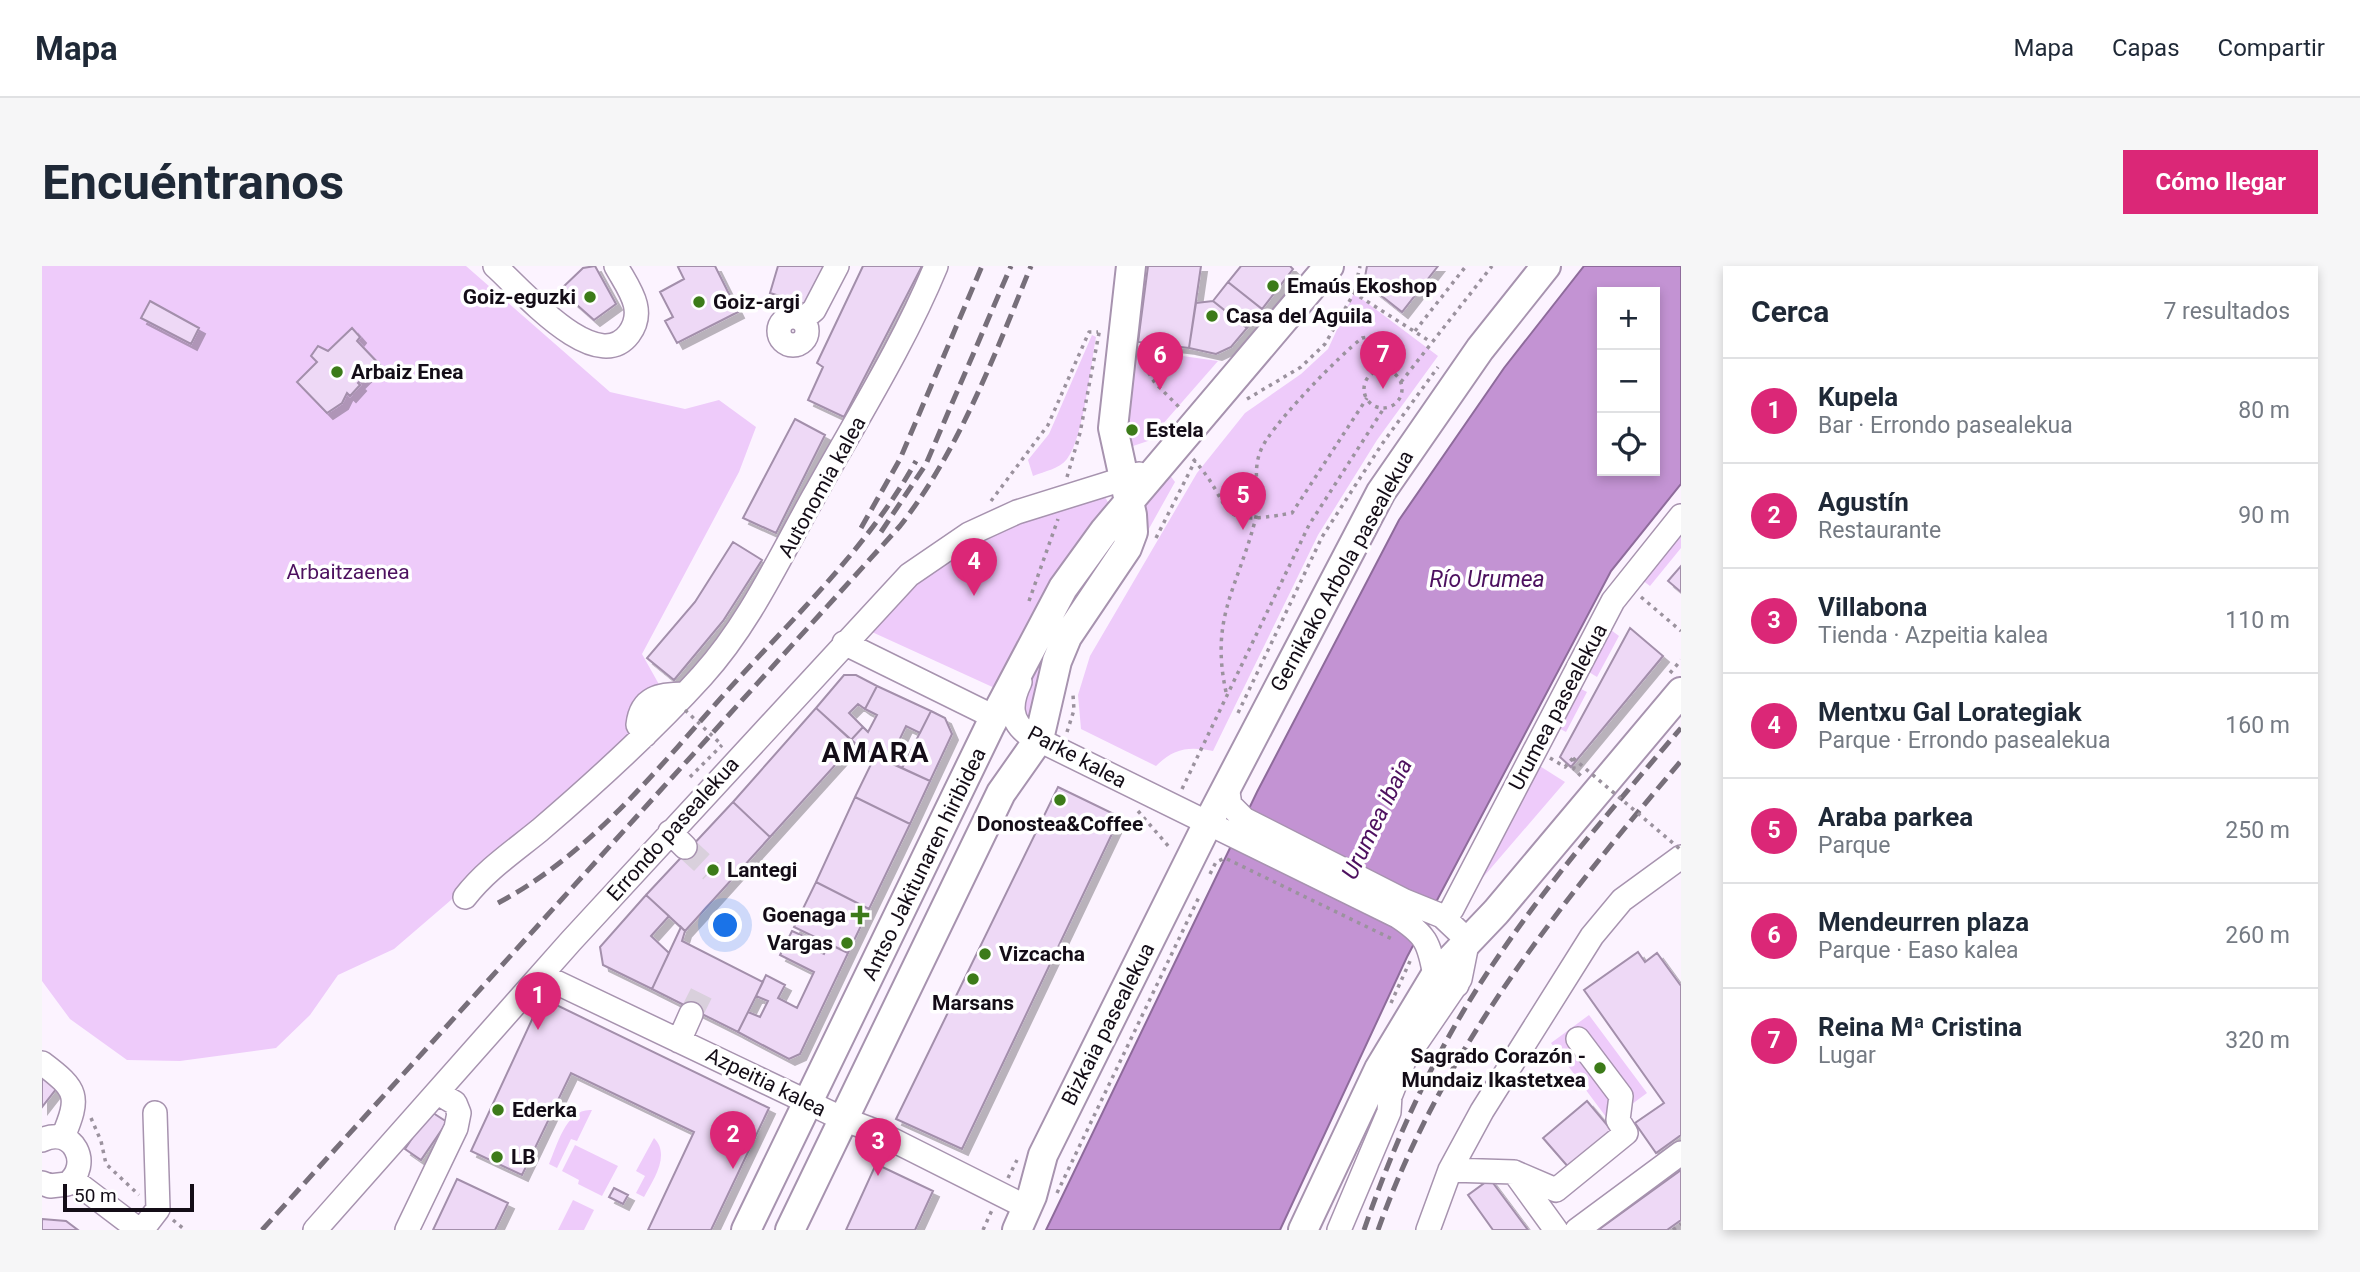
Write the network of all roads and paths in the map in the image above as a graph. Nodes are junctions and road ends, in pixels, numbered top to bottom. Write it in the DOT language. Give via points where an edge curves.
graph roads {
  1 [pos="495,266"];
  2 [pos="615,266"];
  3 [pos="837,266"];
  4 [pos="936,266"];
  5 [pos="1131,266"];
  6 [pos="1329,266"];
  7 [pos="1360,266"];
  8 [pos="1466,266"];
  9 [pos="1492,266"];
  10 [pos="1546,266"];
  11 [pos="1354,293"];
  12 [pos="802,320"];
  13 [pos="1415,331"];
  14 [pos="1122,336"];
  15 [pos="1431,342"];
  16 [pos="1390,371"];
  17 [pos="1401,382"];
  18 [pos="1367,398"];
  19 [pos="1384,408"];
  20 [pos="1238,410"];
  21 [pos="1184,411"];
  22 [pos="1185,454"];
  23 [pos="1110,493"];
  24 [pos="988,506"];
  25 [pos="1681,516"];
  26 [pos="1256,519"];
  27 [pos="1154,540"];
  28 [pos="1626,585"];
  29 [pos="1681,631"];
  30 [pos="844,643"];
  31 [pos="1029,649"];
  32 [pos="1681,691"];
  33 [pos="1073,692"];
  34 [pos="1226,693"];
  35 [pos="685,702"];
  36 [pos="994,717"];
  37 [pos="1048,745"];
  38 [pos="690,777"];
  39 [pos="1582,777"];
  40 [pos="1227,786"];
  41 [pos="1173,806"];
  42 [pos="1208,822"];
  43 [pos="1240,827"];
  44 [pos="1681,850"];
  45 [pos="1681,858"];
  46 [pos="1207,879"];
  47 [pos="1203,888"];
  48 [pos="1512,892"];
  49 [pos="465,897"];
  50 [pos="1441,912"];
  51 [pos="1417,941"];
  52 [pos="1465,943"];
  53 [pos="541,975"];
  54 [pos="1446,981"];
  55 [pos="691,1014"];
  56 [pos="1578,1038"];
  57 [pos="678,1041"];
  58 [pos="1391,1046"];
  59 [pos="42,1063"];
  60 [pos="438,1093"];
  61 [pos="1391,1094"];
  62 [pos="808,1102"];
  63 [pos="74,1110"];
  64 [pos="156,1114"];
  65 [pos="843,1119"];
  66 [pos="52,1139"];
  67 [pos="1681,1153"];
  68 [pos="1450,1170"];
  69 [pos="1514,1172"];
  70 [pos="73,1180"];
  71 [pos="42,1183"];
  72 [pos="158,1209"];
  73 [pos="1032,1214"];
  74 [pos="1681,1224"];
  75 [pos="141,1230"];
  76 [pos="185,1230"];
  77 [pos="316,1230"];
  78 [pos="407,1230"];
  79 [pos="746,1230"];
  80 [pos="790,1230"];
  81 [pos="1303,1230"];
  82 [pos="1339,1230"];
  83 [pos="1428,1230"];
  84 [pos="1556,1230"];
  85 [pos="1577,1230"];
  86 [pos="1673,1230"];
  1 -- 2 [label="street" via="567,333 592,345 625,339 638,315"];
  3 -- 12 [label="street" via="817,304"];
  4 -- 35 [label="street, Autonomia kalea" via="880,383 779,564"];
  5 -- 14 [label="main road"];
  6 -- 22 [label="main road, Antso Jakitunaren hiribidea"];
  7 -- 11 [label="path"];
  8 -- 13 [label="path"];
  9 -- 15 [label="path"];
  10 -- 40 [label="main road, Gernikako Arbola pasealekua" via="1480,349 1381,492"];
  11 -- 13 [label="path"];
  11 -- 20 [label="path" via="1325,344 1301,367 1247,399"];
  13 -- 15 [label="path"];
  14 -- 21 [label="path" via="1132,338 1155,383"];
  14 -- 23 [label="main road"];
  14 -- 24 [label="path" via="1089,332 1048,425"];
  15 -- 17 [label="path"];
  16 -- 17 [label="path"];
  16 -- 18 [label="path" via="1378,370 1369,376 1364,387"];
  16 -- 26 [label="path" via="1389,346 1374,336 1362,338 1266,439 1254,464"];
  17 -- 19 [label="path" via="1399,399"];
  18 -- 19 [label="path"];
  18 -- 26 [label="path" via="1292,513"];
  19 -- 34 [label="path" via="1309,524"];
  22 -- 23 [label="main road, Antso Jakitunaren hiribidea"];
  22 -- 26 [label="path" via="1227,511 1238,519"];
  22 -- 27 [label="path"];
  23 -- 30 [label="street, Errondo pasealekua" via="1017,512 969,534 909,575"];
  23 -- 31 [label="main road, Antso Jakitunaren hiribidea"];
  23 -- 37 [label="main road, Antso Jakitunaren hiribidea" via="1133,532 1057,661"];
  25 -- 28 [label="street, Urumea pasealekua"];
  26 -- 34 [label="path" via="1221,622 1219,659"];
  28 -- 29 [label="path"];
  28 -- 50 [label="street, Urumea pasealekua" via="1613,600"];
  30 -- 36 [label="street"];
  30 -- 53 [label="street, Errondo pasealekua" via="677,839"];
  31 -- 36 [label="main road, Antso Jakitunaren hiribidea"];
  31 -- 37 [label="street, Parke kalea" via="1012,708 1017,724"];
  32 -- 48 [label="main road"];
  33 -- 37 [label="path" via="1070,727"];
  34 -- 41 [label="path"];
  35 -- 38 [label="path, bridge" via="722,745"];
  35 -- 49 [label="street" via="663,694 648,701 640,710 638,725 645,735 539,831 483,874"];
  36 -- 62 [label="main road, Antso Jakitunaren hiribidea"];
  37 -- 41 [label="street, Parke kalea"];
  37 -- 65 [label="main road, Antso Jakitunaren hiribidea" via="1001,793"];
  39 -- 44 [label="path, bridge" via="1574,769 1573,758"];
  40 -- 42 [label="main road, Gernikako Arbola pasealekua"];
  40 -- 43 [label="street"];
  41 -- 42 [label="street, Parke kalea"];
  42 -- 43 [label="street, Parke kalea"];
  42 -- 73 [label="main road, Bizkaia pasealekua" via="1043,1155"];
  43 -- 50 [label="street"];
  43 -- 51 [label="street" via="1396,916"];
  45 -- 68 [label="street" via="1622,900 1592,936"];
  46 -- 51 [label="path" via="1216,862 1225,858"];
  47 -- 73 [label="path"];
  48 -- 50 [label="street" via="1472,916"];
  48 -- 52 [label="main road"];
  50 -- 52 [label="street"];
  51 -- 54 [label="street"];
  52 -- 54 [label="main road"];
  53 -- 57 [label="street, Azpeitia kalea"];
  53 -- 60 [label="street, Errondo pasealekua"];
  54 -- 58 [label="main road"];
  54 -- 61 [label="street"];
  55 -- 57 [label="street"];
  56 -- 69 [label="street" via="1621,1096 1618,1120 1626,1133 1556,1190"];
  57 -- 62 [label="street, Azpeitia kalea"];
  58 -- 61 [label="street"];
  58 -- 81 [label="main road"];
  59 -- 63 [label="street" via="74,1091"];
  60 -- 77 [label="street, Errondo pasealekua"];
  60 -- 78 [label="street" via="455,1103 459,1113 456,1128"];
  61 -- 82 [label="street" via="1389,1112"];
  62 -- 65 [label="street, Azpeitia kalea"];
  62 -- 79 [label="main road, Antso Jakitunaren hiribidea"];
  63 -- 66 [label="street"];
  63 -- 72 [label="path" via="90,1117 96,1126 106,1164 114,1174"];
  64 -- 72 [label="street"];
  65 -- 73 [label="street, Azpeitia kalea" via="875,1131"];
  65 -- 80 [label="main road, Antso Jakitunaren hiribidea"];
  66 -- 70 [label="street" via="76,1147 80,1166"];
  67 -- 85 [label="street"];
  68 -- 69 [label="street"];
  68 -- 83 [label="street"];
  69 -- 84 [label="street"];
  70 -- 71 [label="street" via="58,1187"];
  70 -- 75 [label="street"];
  72 -- 75 [label="street"];
  72 -- 76 [label="path"];
  74 -- 86 [label="path"];
}
